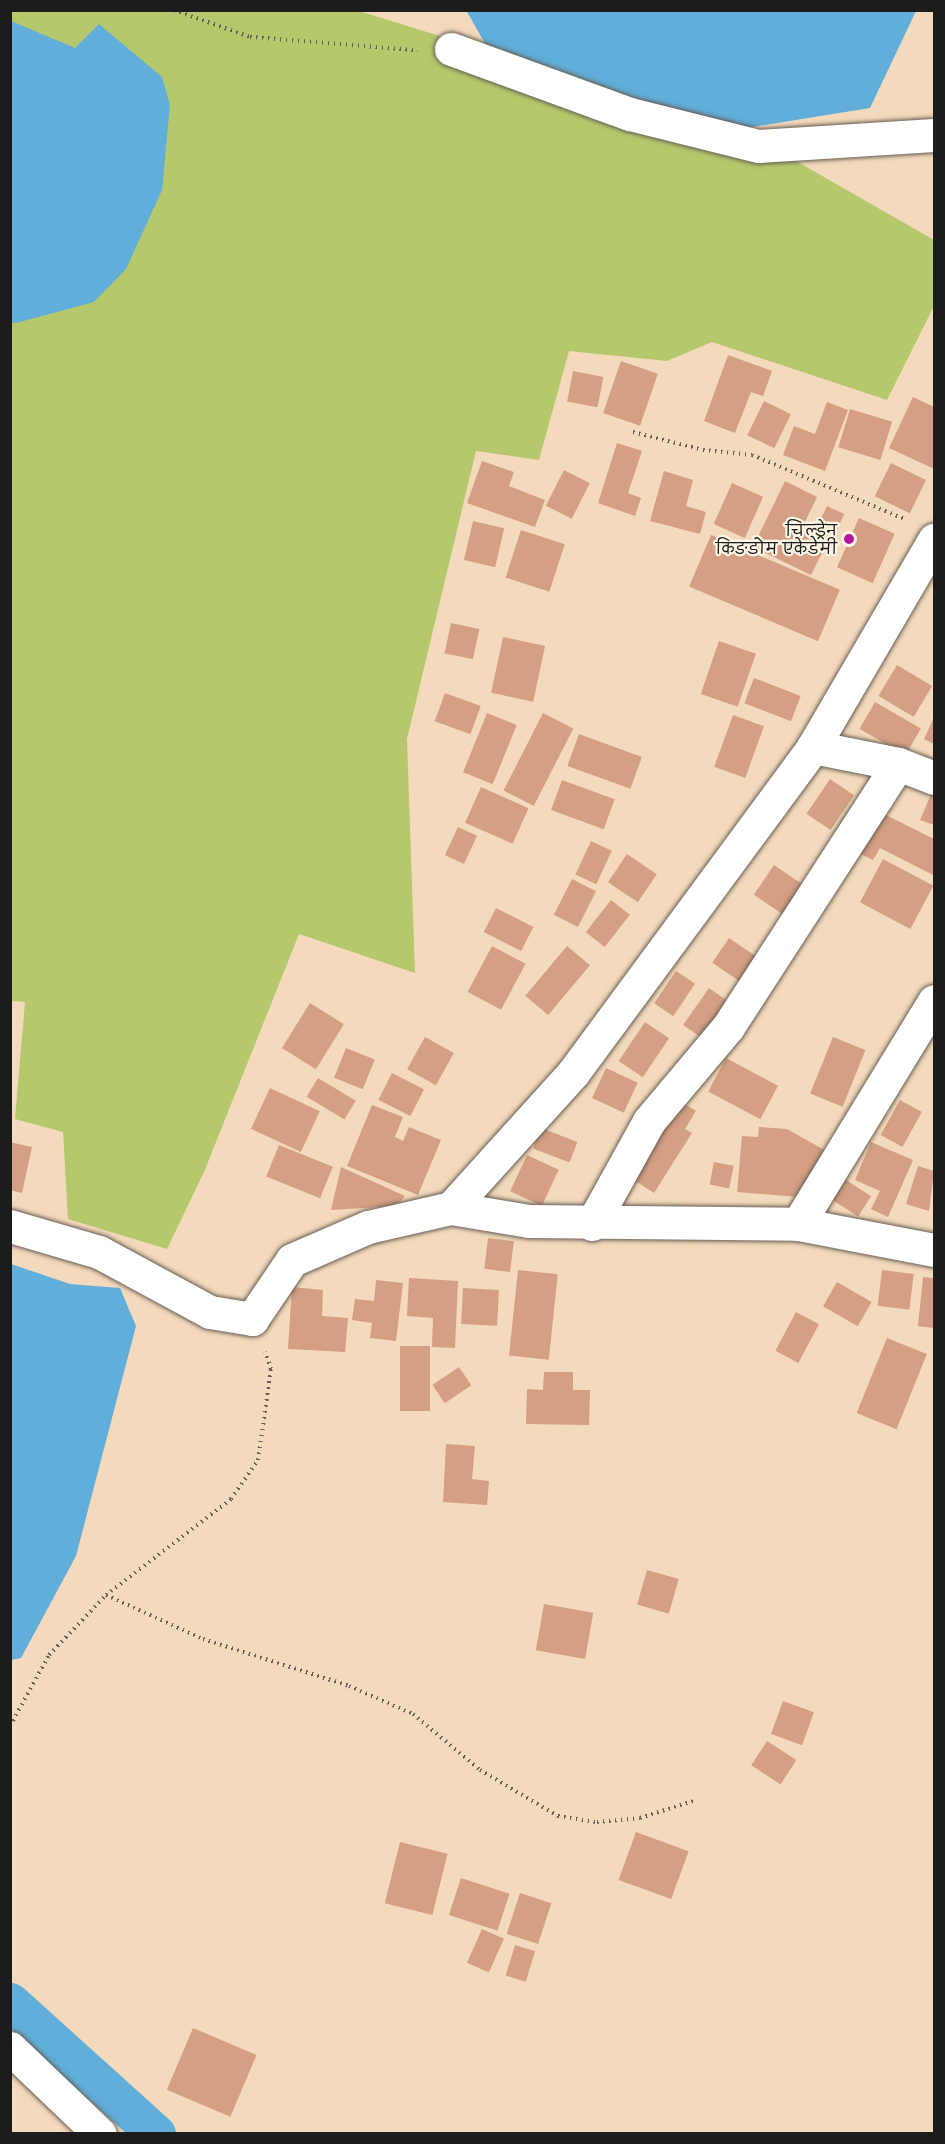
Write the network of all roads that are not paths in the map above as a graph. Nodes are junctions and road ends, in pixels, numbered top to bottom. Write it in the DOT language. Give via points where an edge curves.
graph roads {
  1 [pos="451,49"];
  2 [pos="934,135"];
  3 [pos="924,531"];
  4 [pos="813,747"];
  5 [pos="898,764"];
  6 [pos="934,778"];
  7 [pos="934,1001"];
  8 [pos="451,1208"];
  9 [pos="592,1224"];
  10 [pos="798,1224"];
  11 [pos="10,1226"];
  12 [pos="934,1250"];
  13 [pos="10,2048"];
  14 [pos="100,2133"];
  1 -- 2 [label="street" via="630,114 758,146"];
  3 -- 4 [label="street"];
  4 -- 5 [label="street"];
  4 -- 8 [label="street" via="573,1073"];
  5 -- 6 [label="street"];
  5 -- 9 [label="street" via="728,1027 649,1121"];
  7 -- 10 [label="street"];
  8 -- 9 [label="street" via="529,1221"];
  8 -- 11 [label="street" via="368,1227 292,1260 252,1319 210,1312 99,1252"];
  9 -- 10 [label="street"];
  10 -- 12 [label="street"];
  13 -- 14 [label="street"];
}
